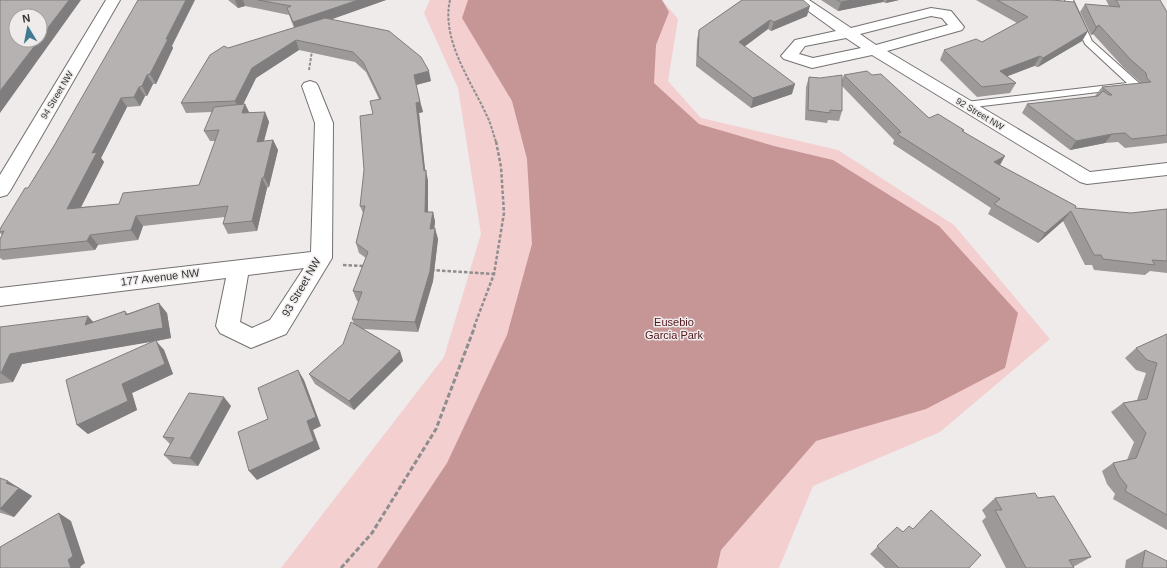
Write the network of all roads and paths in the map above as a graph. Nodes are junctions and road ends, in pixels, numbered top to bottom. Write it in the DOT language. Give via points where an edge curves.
graph roads {
  1 [pos="113,0"];
  2 [pos="450,0"];
  3 [pos="800,0"];
  4 [pos="1070,0"];
  5 [pos="847,33"];
  6 [pos="313,47"];
  7 [pos="874,50"];
  8 [pos="310,86"];
  9 [pos="966,105"];
  10 [pos="1167,169"];
  11 [pos="0,191"];
  12 [pos="319,261"];
  13 [pos="239,267"];
  14 [pos="371,267"];
  15 [pos="424,270"];
  16 [pos="494,274"];
  17 [pos="0,297"];
  18 [pos="341,568"];
  1 -- 11 [label="street, 94 Street NW"];
  2 -- 16 [label="path" via="450,30 462,68 487,116 502,167 504,213"];
  3 -- 5 [label="street, 92 Street NW"];
  4 -- 9 [label="lane" via="1088,42 1135,85"];
  5 -- 7 [label="street, 92 Street NW"];
  5 -- 7 [label="street" via="800,42 789,56 812,64"];
  5 -- 7 [label="street" via="931,12 946,14 957,28"];
  6 -- 8 [label="path" via="308,70"];
  7 -- 9 [label="street, 92 Street NW"];
  8 -- 12 [label="street, 93 Street NW" via="324,123"];
  9 -- 10 [label="street, 92 Street NW" via="1087,178"];
  12 -- 13 [label="street, 177 Avenue NW"];
  12 -- 13 [label="street, 93 Street NW" via="278,327 251,338 228,326"];
  12 -- 14 [label="path"];
  13 -- 17 [label="street, 177 Avenue NW"];
  15 -- 16 [label="path"];
  16 -- 18 [label="path" via="436,429 372,533"];
}
